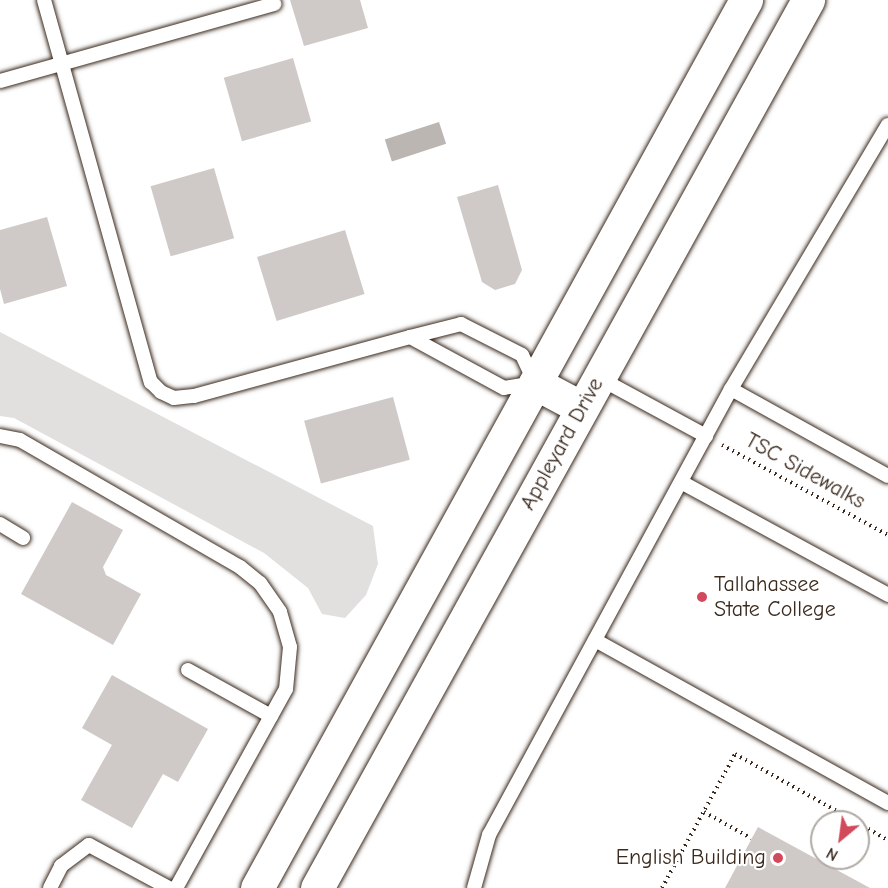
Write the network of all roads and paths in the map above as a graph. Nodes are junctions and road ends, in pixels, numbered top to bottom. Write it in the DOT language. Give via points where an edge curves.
graph roads {
  1 [pos="44,0"];
  2 [pos="746,0"];
  3 [pos="808,0"];
  4 [pos="273,4"];
  5 [pos="62,64"];
  6 [pos="0,81"];
  7 [pos="886,132"];
  8 [pos="410,337"];
  9 [pos="599,378"];
  10 [pos="535,383"];
  11 [pos="731,389"];
  12 [pos="582,408"];
  13 [pos="0,436"];
  14 [pos="706,436"];
  15 [pos="888,476"];
  16 [pos="681,482"];
  17 [pos="0,524"];
  18 [pos="888,535"];
  19 [pos="23,538"];
  20 [pos="888,595"];
  21 [pos="595,640"];
  22 [pos="188,670"];
  23 [pos="271,716"];
  24 [pos="888,803"];
  25 [pos="834,810"];
  26 [pos="704,812"];
  27 [pos="870,830"];
  28 [pos="751,838"];
  29 [pos="888,840"];
  30 [pos="50,888"];
  31 [pos="169,888"];
  32 [pos="176,888"];
  33 [pos="257,888"];
  34 [pos="317,888"];
  35 [pos="474,888"];
  36 [pos="662,888"];
  1 -- 5 [label="lane"];
  2 -- 10 [label="main road"];
  3 -- 9 [label="main road, Appleyard Drive"];
  4 -- 5 [label="lane"];
  5 -- 6 [label="lane"];
  5 -- 8 [label="lane" via="151,382 161,392 174,398 194,396"];
  7 -- 11 [label="lane"];
  8 -- 10 [label="lane" via="504,388"];
  8 -- 10 [label="lane" via="461,324 522,355"];
  9 -- 12 [label="main road, Appleyard Drive"];
  9 -- 14 [label="lane"];
  10 -- 12 [label="main road"];
  10 -- 33 [label="main road"];
  11 -- 14 [label="lane"];
  11 -- 15 [label="lane"];
  12 -- 34 [label="main road, Appleyard Drive"];
  13 -- 23 [label="lane" via="20,440 240,567 260,583 280,612 290,647 286,689"];
  14 -- 16 [label="lane"];
  14 -- 18 [label="path, TSC Sidewalks"];
  16 -- 20 [label="lane"];
  16 -- 21 [label="lane"];
  17 -- 19 [label="lane"];
  21 -- 24 [label="lane"];
  21 -- 35 [label="lane" via="489,835"];
  22 -- 23 [label="lane"];
  23 -- 32 [label="lane"];
  25 -- 26 [label="path" via="735,754"];
  26 -- 28 [label="path"];
  26 -- 36 [label="path"];
  27 -- 29 [label="path"];
  30 -- 31 [label="lane" via="61,866 89,845"];
}
